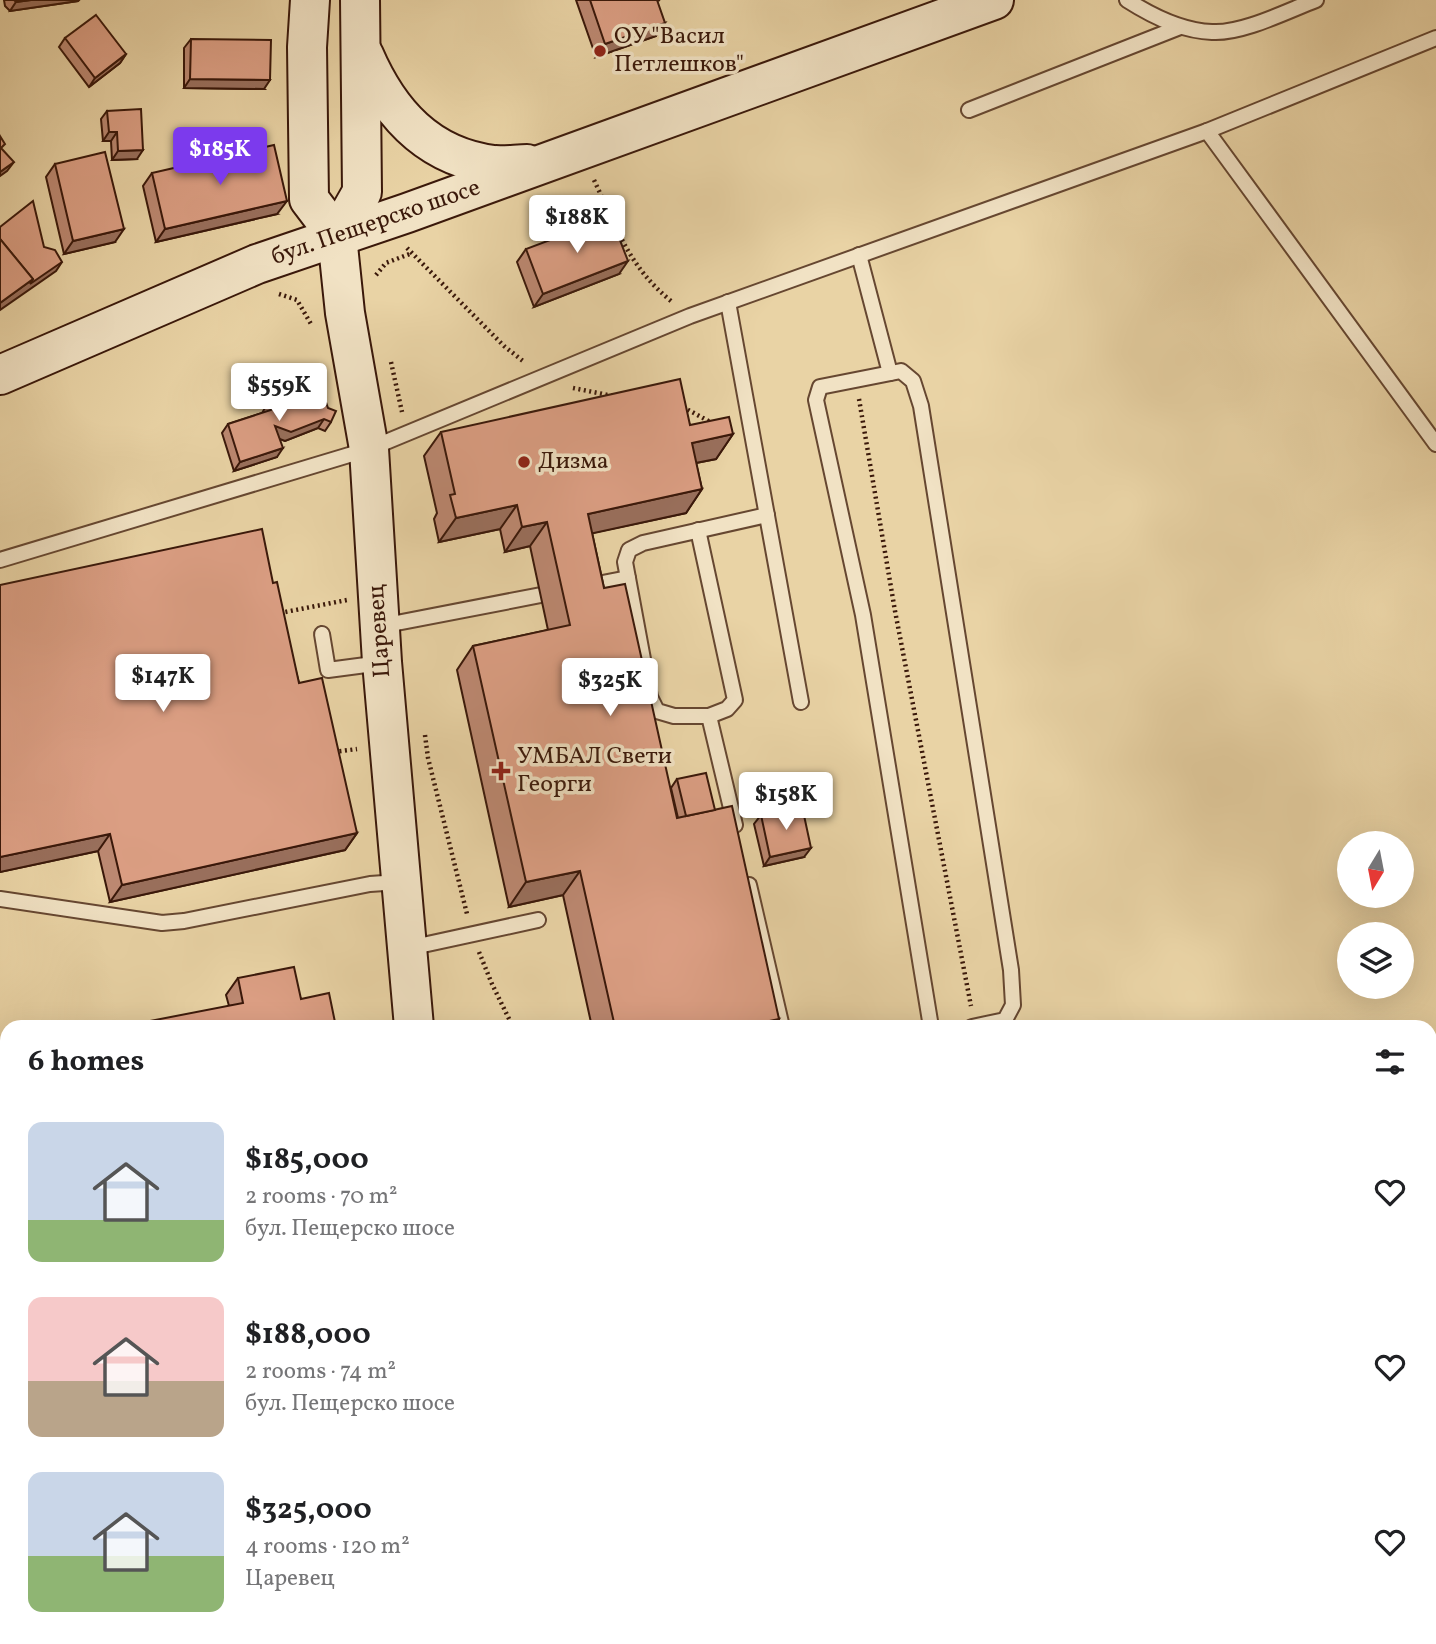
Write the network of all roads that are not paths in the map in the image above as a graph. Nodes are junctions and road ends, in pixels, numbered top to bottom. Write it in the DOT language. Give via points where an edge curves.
graph roads {
  1 [pos="310,0"];
  2 [pos="360,0"];
  3 [pos="994,0"];
  4 [pos="1127,0"];
  5 [pos="1315,0"];
  6 [pos="1181,27"];
  7 [pos="1436,38"];
  8 [pos="361,49"];
  9 [pos="969,110"];
  10 [pos="1207,131"];
  11 [pos="543,164"];
  12 [pos="337,236"];
  13 [pos="859,255"];
  14 [pos="728,302"];
  15 [pos="890,373"];
  16 [pos="0,375"];
  17 [pos="1436,443"];
  18 [pos="369,449"];
  19 [pos="767,515"];
  20 [pos="698,530"];
  21 [pos="0,561"];
  22 [pos="628,578"];
  23 [pos="582,587"];
  24 [pos="541,595"];
  25 [pos="380,627"];
  26 [pos="322,634"];
  27 [pos="801,702"];
  28 [pos="709,716"];
  29 [pos="738,838"];
  30 [pos="744,865"];
  31 [pos="402,881"];
  32 [pos="0,900"];
  33 [pos="538,920"];
  34 [pos="408,948"];
  35 [pos="413,1020"];
  36 [pos="780,1020"];
  37 [pos="930,1020"];
  38 [pos="1005,1020"];
  1 -- 12 [label="main road" via="309,199"];
  2 -- 8 [label="main road"];
  3 -- 11 [label="main road, бул. Пещерско шосе"];
  4 -- 6 [label="lane"];
  5 -- 6 [label="lane" via="1214,33"];
  6 -- 9 [label="lane"];
  7 -- 10 [label="lane"];
  8 -- 11 [label="main road" via="377,86 398,114 430,142 457,156 495,165"];
  8 -- 12 [label="main road" via="362,192"];
  10 -- 13 [label="lane"];
  10 -- 17 [label="lane"];
  11 -- 12 [label="main road, бул. Пещерско шосе"];
  12 -- 16 [label="main road, бул. Пещерско шосе" via="257,264"];
  12 -- 18 [label="main road, Царевец" via="345,313"];
  13 -- 14 [label="lane"];
  13 -- 15 [label="lane"];
  14 -- 18 [label="lane"];
  14 -- 19 [label="lane"];
  15 -- 37 [label="lane" via="820,387 816,400 863,615"];
  15 -- 38 [label="lane" via="901,371 914,381 921,406 1011,970 1013,1005"];
  18 -- 21 [label="lane"];
  18 -- 25 [label="main road, Царевец"];
  19 -- 20 [label="lane"];
  19 -- 27 [label="lane"];
  20 -- 22 [label="lane" via="629,550 625,562"];
  20 -- 28 [label="lane" via="735,700"];
  22 -- 23 [label="lane"];
  22 -- 28 [label="lane" via="650,697 657,711"];
  24 -- 25 [label="lane"];
  25 -- 26 [label="lane" via="328,670"];
  25 -- 31 [label="main road, Царевец"];
  28 -- 29 [label="lane"];
  30 -- 36 [label="lane"];
  31 -- 32 [label="lane" via="162,923"];
  31 -- 34 [label="main road, Царевец"];
  33 -- 34 [label="lane"];
  34 -- 35 [label="main road, Царевец"];
}
